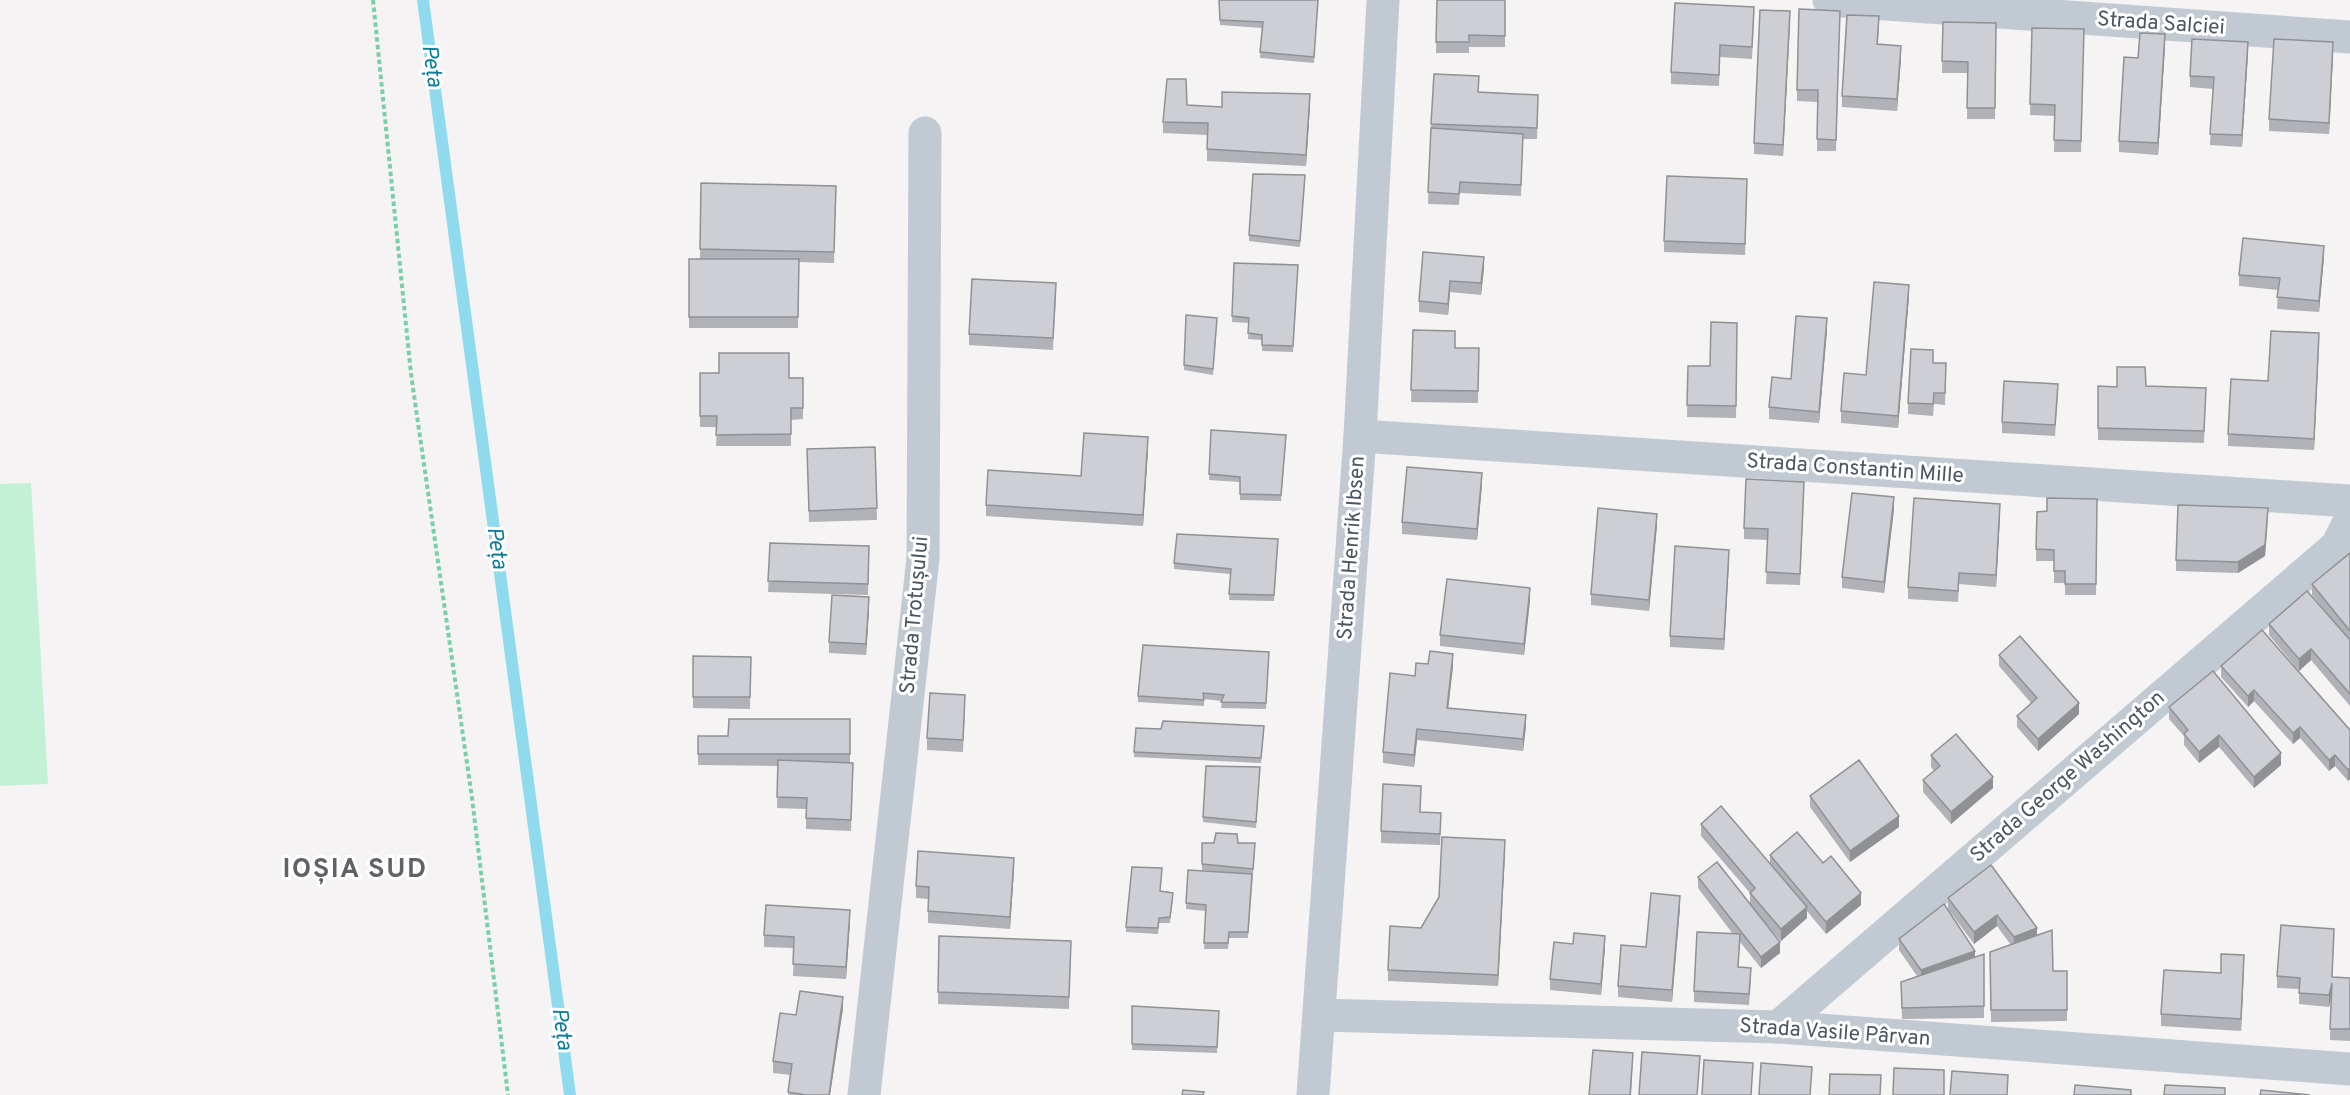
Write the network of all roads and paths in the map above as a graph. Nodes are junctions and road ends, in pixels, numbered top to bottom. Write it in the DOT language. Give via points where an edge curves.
graph roads {
  1 [pos="373,0"];
  2 [pos="1383,0"];
  3 [pos="1829,0"];
  4 [pos="2350,37"];
  5 [pos="925,133"];
  6 [pos="1360,436"];
  7 [pos="2350,501"];
  8 [pos="2350,520"];
  9 [pos="1319,1015"];
  10 [pos="1778,1027"];
  11 [pos="2350,1070"];
  12 [pos="508,1095"];
  13 [pos="864,1095"];
  14 [pos="1312,1095"];
  1 -- 12 [label="path" via="411,374 472,798"];
  2 -- 6 [label="street, Strada Henrik Ibsen"];
  3 -- 4 [label="street, Strada Salciei"];
  5 -- 13 [label="street, Strada Trotușului" via="923,558"];
  6 -- 7 [label="street, Strada Constantin Mille"];
  6 -- 9 [label="street, Strada Henrik Ibsen"];
  8 -- 10 [label="street, Strada George Washington" via="2337,546"];
  9 -- 10 [label="street, Strada Vasile Pârvan"];
  9 -- 14 [label="street, Strada Henrik Ibsen"];
  10 -- 11 [label="street, Strada Vasile Pârvan"];
}
